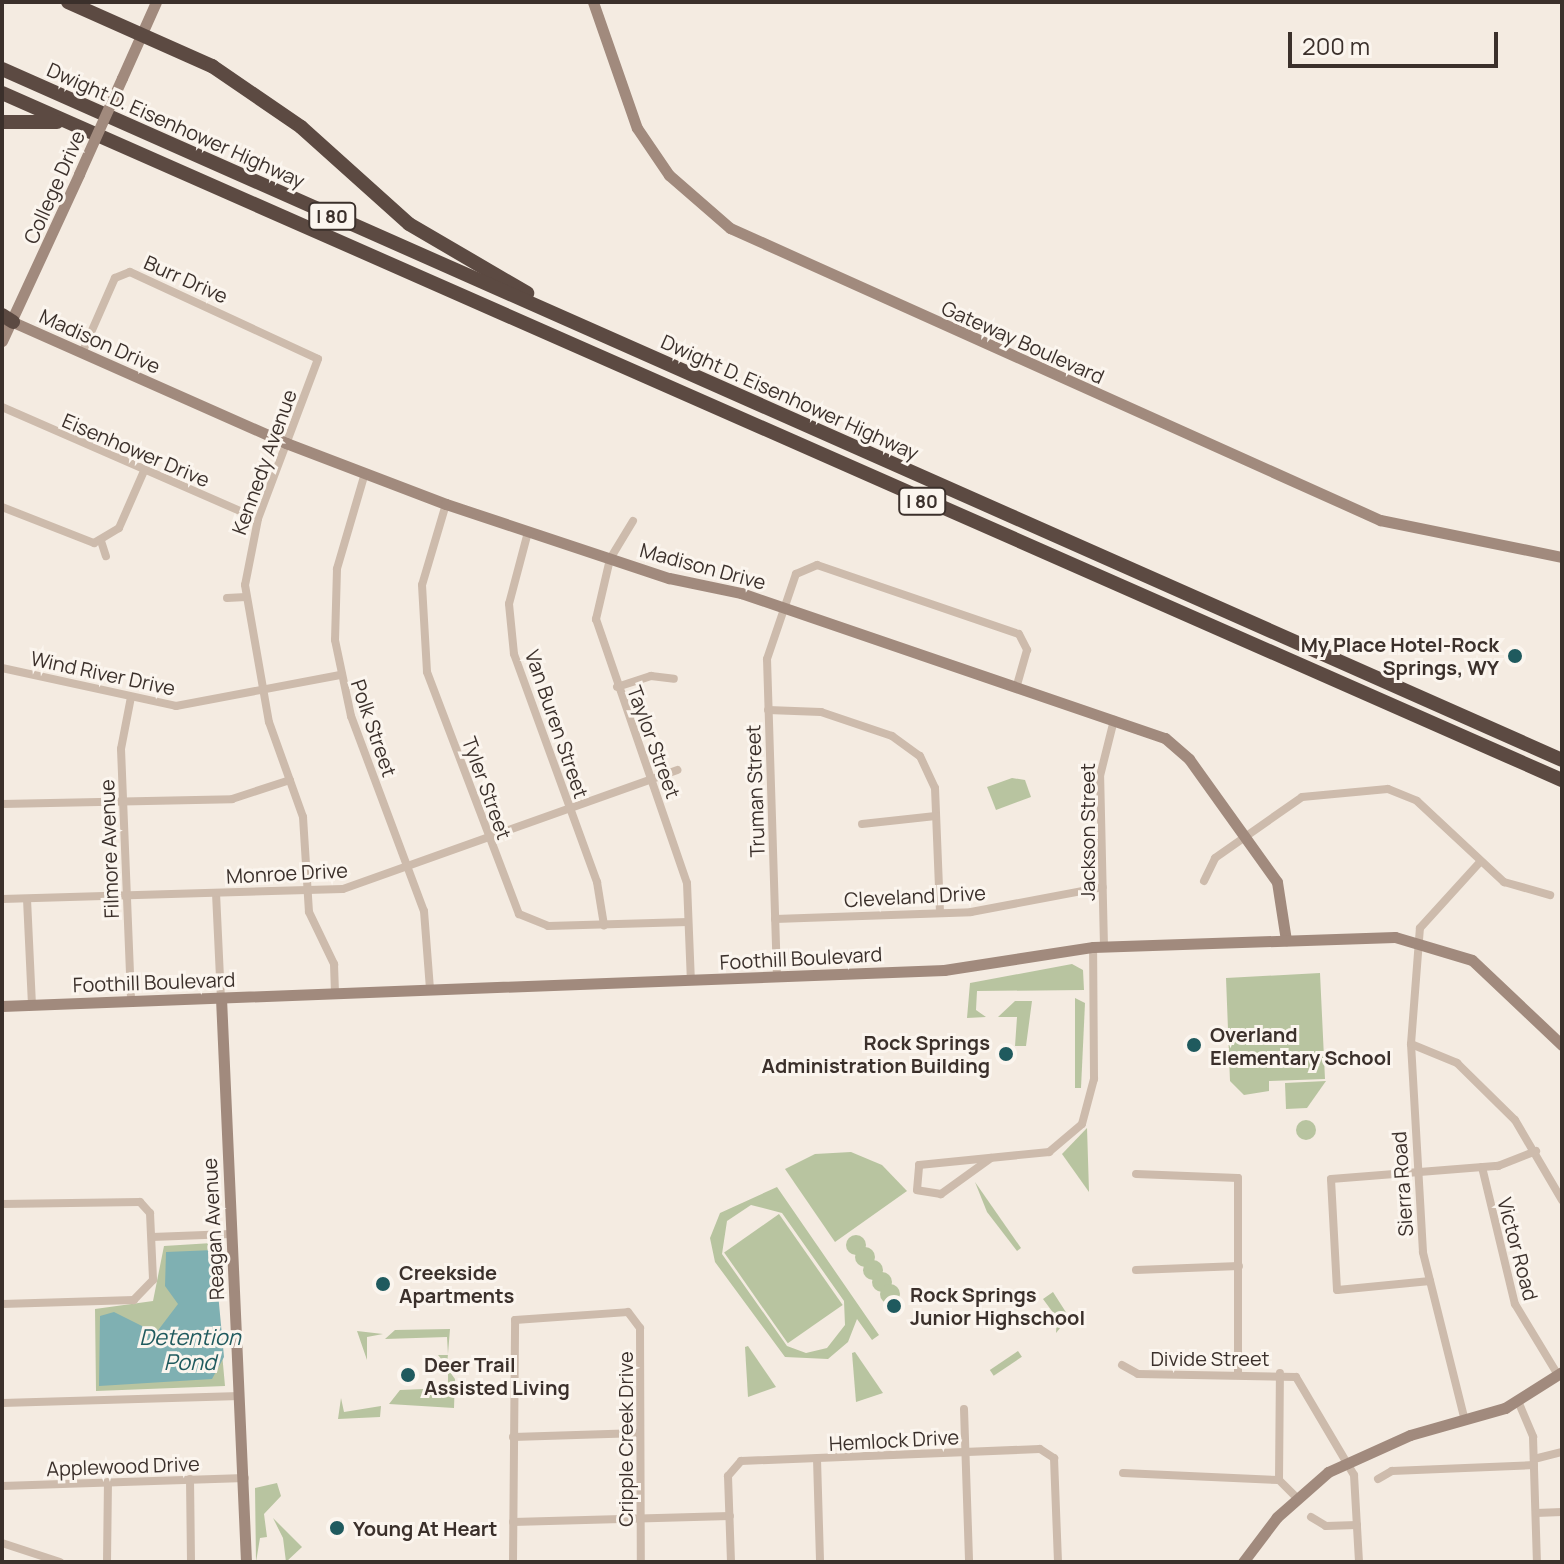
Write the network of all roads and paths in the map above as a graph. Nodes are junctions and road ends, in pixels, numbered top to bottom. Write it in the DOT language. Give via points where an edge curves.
graph roads {
  1 [pos="68,2"];
  2 [pos="156,2"];
  3 [pos="593,2"];
  4 [pos="141,35"];
  5 [pos="2,69"];
  6 [pos="2,93"];
  7 [pos="2,122"];
  8 [pos="70,123"];
  9 [pos="6,319"];
  10 [pos="2,341"];
  11 [pos="82,353"];
  12 [pos="318,359"];
  13 [pos="662,363"];
  14 [pos="2,407"];
  15 [pos="286,443"];
  16 [pos="144,471"];
  17 [pos="365,473"];
  18 [pos="446,504"];
  19 [pos="2,507"];
  20 [pos="258,519"];
  21 [pos="633,521"];
  22 [pos="528,532"];
  23 [pos="101,541"];
  24 [pos="106,556"];
  25 [pos="1562,557"];
  26 [pos="610,559"];
  27 [pos="246,597"];
  28 [pos="227,598"];
  29 [pos="782,607"];
  30 [pos="2,668"];
  31 [pos="340,675"];
  32 [pos="674,679"];
  33 [pos="1017,686"];
  34 [pos="617,687"];
  35 [pos="263,690"];
  36 [pos="131,697"];
  37 [pos="768,710"];
  38 [pos="1114,720"];
  39 [pos="1562,760"];
  40 [pos="677,770"];
  41 [pos="650,778"];
  42 [pos="290,780"];
  43 [pos="1562,780"];
  44 [pos="123,803"];
  45 [pos="2,804"];
  46 [pos="569,808"];
  47 [pos="936,816"];
  48 [pos="862,824"];
  49 [pos="1244,837"];
  50 [pos="488,838"];
  51 [pos="1480,862"];
  52 [pos="407,867"];
  53 [pos="1204,881"];
  54 [pos="1103,887"];
  55 [pos="308,890"];
  56 [pos="216,893"];
  57 [pos="1550,895"];
  58 [pos="127,896"];
  59 [pos="2,899"];
  60 [pos="27,899"];
  61 [pos="940,913"];
  62 [pos="775,919"];
  63 [pos="688,922"];
  64 [pos="604,925"];
  65 [pos="1286,940"];
  66 [pos="1418,940"];
  67 [pos="1098,947"];
  68 [pos="777,977"];
  69 [pos="691,981"];
  70 [pos="430,989"];
  71 [pos="335,993"];
  72 [pos="221,998"];
  73 [pos="131,1001"];
  74 [pos="32,1004"];
  75 [pos="2,1006"];
  76 [pos="1411,1044"];
  77 [pos="1562,1045"];
  78 [pos="1536,1151"];
  79 [pos="991,1158"];
  80 [pos="1482,1167"];
  81 [pos="1417,1170"];
  82 [pos="1136,1174"];
  83 [pos="1562,1200"];
  84 [pos="2,1204"];
  85 [pos="231,1234"];
  86 [pos="152,1237"];
  87 [pos="1239,1266"];
  88 [pos="1136,1270"];
  89 [pos="1430,1281"];
  90 [pos="2,1304"];
  91 [pos="1122,1365"];
  92 [pos="1238,1373"];
  93 [pos="1280,1373"];
  94 [pos="1560,1374"];
  95 [pos="240,1396"];
  96 [pos="1518,1401"];
  97 [pos="2,1403"];
  98 [pos="964,1409"];
  99 [pos="1466,1422"];
  100 [pos="640,1433"];
  101 [pos="513,1437"];
  102 [pos="963,1452"];
  103 [pos="1562,1452"];
  104 [pos="817,1459"];
  105 [pos="1346,1462"];
  106 [pos="1534,1462"];
  107 [pos="1123,1473"];
  108 [pos="245,1478"];
  109 [pos="190,1479"];
  110 [pos="1378,1479"];
  111 [pos="1279,1480"];
  112 [pos="108,1482"];
  113 [pos="2,1486"];
  114 [pos="1297,1498"];
  115 [pos="1562,1512"];
  116 [pos="1536,1513"];
  117 [pos="730,1516"];
  118 [pos="642,1517"];
  119 [pos="1311,1517"];
  120 [pos="513,1522"];
  121 [pos="1357,1525"];
  122 [pos="2,1543"];
  123 [pos="60,1562"];
  124 [pos="107,1562"];
  125 [pos="191,1562"];
  126 [pos="246,1562"];
  127 [pos="513,1562"];
  128 [pos="641,1562"];
  129 [pos="731,1562"];
  130 [pos="820,1562"];
  131 [pos="969,1562"];
  132 [pos="1058,1562"];
  133 [pos="1243,1562"];
  134 [pos="1359,1562"];
  135 [pos="1537,1562"];
  1 -- 4 [label="highway, I 80"];
  2 -- 4 [label="main road, College Drive"];
  3 -- 25 [label="main road, Gateway Boulevard" via="644,139 688,195 730,228 1380,520"];
  4 -- 9 [label="main road, College Drive, bridge"];
  4 -- 13 [label="highway, I 80" via="212,66 301,127 409,224 465,261"];
  5 -- 13 [label="highway, Dwight D. Eisenhower Highway / I 80"];
  6 -- 8 [label="highway, Dwight D. Eisenhower Highway / I 80"];
  7 -- 8 [label="highway, I 80"];
  8 -- 43 [label="highway, Dwight D. Eisenhower Highway / I 80"];
  9 -- 10 [label="main road, College Drive"];
  9 -- 11 [label="main road, Madison Drive"];
  11 -- 12 [label="street, Burr Drive" via="115,278 130,272"];
  11 -- 15 [label="main road, Madison Drive"];
  12 -- 15 [label="street, Kennedy Avenue"];
  13 -- 39 [label="highway, Dwight D. Eisenhower Highway / I 80"];
  14 -- 16 [label="street, Eisenhower Drive"];
  15 -- 17 [label="main road, Madison Drive"];
  15 -- 20 [label="street, Kennedy Avenue"];
  16 -- 20 [label="street, Eisenhower Drive"];
  16 -- 23 [label="street" via="119,528"];
  17 -- 18 [label="main road, Madison Drive"];
  17 -- 31 [label="street, Polk Street" via="337,569"];
  18 -- 22 [label="main road, Madison Drive"];
  18 -- 50 [label="street, Tyler Street" via="422,585 421,638"];
  19 -- 23 [label="street" via="79,541"];
  20 -- 27 [label="street, Kennedy Avenue"];
  21 -- 26 [label="street, Taylor Street"];
  22 -- 26 [label="main road, Madison Drive"];
  22 -- 46 [label="street, Van Buren Street" via="513,579 509,627"];
  23 -- 24 [label="street"];
  26 -- 29 [label="main road, Madison Drive"];
  26 -- 34 [label="street, Taylor Street" via="596,619"];
  27 -- 28 [label="street"];
  27 -- 35 [label="street, Kennedy Avenue"];
  29 -- 33 [label="main road, Madison Drive"];
  29 -- 33 [label="street, Truman Street" via="796,574 810,565 1019,634 1027,650"];
  29 -- 37 [label="street, Truman Street" via="767,659"];
  30 -- 36 [label="street, Wind River Drive"];
  31 -- 35 [label="street, Wind River Drive"];
  31 -- 52 [label="street, Polk Street"];
  32 -- 34 [label="street" via="651,676"];
  33 -- 38 [label="main road, Madison Drive"];
  34 -- 41 [label="street, Taylor Street"];
  35 -- 36 [label="street, Wind River Drive" via="176,706"];
  35 -- 42 [label="street, Kennedy Avenue"];
  36 -- 44 [label="street, Filmore Avenue" via="121,749"];
  37 -- 47 [label="street" via="813,710 905,742 933,777"];
  37 -- 62 [label="street, Truman Street"];
  38 -- 49 [label="main road, Madison Drive" via="1182,750"];
  38 -- 54 [label="street, Jackson Street" via="1100,762"];
  40 -- 41 [label="street, Monroe Drive"];
  41 -- 46 [label="street, Monroe Drive"];
  41 -- 63 [label="street, Taylor Street" via="687,883"];
  42 -- 44 [label="street" via="232,799"];
  42 -- 55 [label="street, Kennedy Avenue" via="307,837"];
  44 -- 45 [label="street"];
  44 -- 58 [label="street, Filmore Avenue"];
  46 -- 50 [label="street, Monroe Drive"];
  46 -- 64 [label="street, Van Buren Street" via="597,882"];
  47 -- 48 [label="street"];
  47 -- 61 [label="street"];
  49 -- 51 [label="street" via="1314,793 1388,789 1417,801"];
  49 -- 53 [label="street" via="1215,858"];
  49 -- 65 [label="main road, Madison Drive" via="1277,882"];
  50 -- 52 [label="street, Monroe Drive"];
  50 -- 64 [label="street, Tyler Street" via="527,921"];
  51 -- 57 [label="street" via="1515,888"];
  51 -- 66 [label="street" via="1432,910"];
  52 -- 55 [label="street, Monroe Drive" via="343,889"];
  52 -- 70 [label="street, Polk Street" via="428,933"];
  54 -- 61 [label="street, Cleveland Drive"];
  54 -- 67 [label="street, Jackson Street"];
  55 -- 56 [label="street, Monroe Drive"];
  55 -- 71 [label="street, Kennedy Avenue" via="314,926 334,964"];
  56 -- 58 [label="street, Monroe Drive"];
  56 -- 72 [label="street, Reagan Avenue"];
  58 -- 60 [label="street, Monroe Drive"];
  58 -- 73 [label="street, Filmore Avenue"];
  59 -- 60 [label="street, Monroe Drive"];
  60 -- 74 [label="street"];
  61 -- 62 [label="street, Cleveland Drive"];
  62 -- 68 [label="street, Truman Street"];
  63 -- 64 [label="street, Tyler Street"];
  63 -- 69 [label="street, Taylor Street"];
  65 -- 66 [label="main road, Foothill Boulevard"];
  65 -- 67 [label="main road, Foothill Boulevard"];
  66 -- 76 [label="street, Sierra Road"];
  66 -- 77 [label="main road, Foothill Boulevard" via="1472,960"];
  67 -- 68 [label="main road, Foothill Boulevard" via="944,970"];
  67 -- 79 [label="street, Jackson Street" via="1088,1111 1049,1152"];
  68 -- 69 [label="main road, Foothill Boulevard"];
  69 -- 70 [label="main road, Foothill Boulevard"];
  70 -- 71 [label="main road, Foothill Boulevard"];
  71 -- 72 [label="main road, Foothill Boulevard"];
  72 -- 73 [label="main road, Foothill Boulevard"];
  72 -- 85 [label="main road, Reagan Avenue"];
  73 -- 74 [label="main road, Foothill Boulevard"];
  74 -- 75 [label="main road, Foothill Boulevard"];
  76 -- 78 [label="street" via="1457,1063"];
  76 -- 81 [label="street, Sierra Road"];
  78 -- 80 [label="street"];
  78 -- 83 [label="street"];
  79 -- 79 [label="street, Jackson Street" via="919,1165 917,1190 941,1194"];
  80 -- 81 [label="street"];
  80 -- 94 [label="street, Victor Road" via="1515,1304"];
  81 -- 89 [label="street, Sierra Road"];
  81 -- 89 [label="street" via="1331,1179 1332,1278 1343,1293"];
  82 -- 87 [label="street" via="1238,1178"];
  84 -- 86 [label="street" via="129,1200 148,1208"];
  85 -- 86 [label="street"];
  85 -- 95 [label="main road, Reagan Avenue"];
  86 -- 90 [label="street" via="151,1288 134,1300"];
  87 -- 88 [label="street"];
  87 -- 92 [label="street"];
  89 -- 99 [label="street, Sierra Road"];
  91 -- 92 [label="street, Divide Street" via="1138,1374"];
  92 -- 93 [label="street, Divide Street"];
  93 -- 105 [label="street, Divide Street" via="1300,1381"];
  93 -- 111 [label="street"];
  94 -- 96 [label="main road"];
  95 -- 97 [label="street"];
  95 -- 108 [label="main road, Reagan Avenue"];
  96 -- 99 [label="main road"];
  96 -- 106 [label="street"];
  98 -- 102 [label="street"];
  99 -- 105 [label="main road"];
  100 -- 101 [label="street"];
  100 -- 101 [label="street, Cripple Creek Drive" via="636,1318 515,1320"];
  100 -- 118 [label="street, Cripple Creek Drive"];
  101 -- 120 [label="street"];
  102 -- 104 [label="street, Hemlock Drive"];
  102 -- 131 [label="street"];
  102 -- 132 [label="street, Hemlock Drive" via="1048,1450"];
  103 -- 106 [label="street"];
  104 -- 117 [label="street, Hemlock Drive" via="741,1461 728,1476"];
  104 -- 130 [label="street"];
  105 -- 114 [label="main road"];
  105 -- 121 [label="street, Divide Street" via="1355,1481"];
  106 -- 110 [label="street" via="1392,1471"];
  106 -- 116 [label="street"];
  107 -- 111 [label="street"];
  108 -- 109 [label="street, Applewood Drive"];
  108 -- 126 [label="main road, Reagan Avenue"];
  109 -- 112 [label="street, Applewood Drive"];
  109 -- 125 [label="street"];
  111 -- 114 [label="street"];
  112 -- 113 [label="street, Applewood Drive"];
  112 -- 124 [label="street"];
  114 -- 133 [label="main road"];
  115 -- 116 [label="street"];
  116 -- 135 [label="street"];
  117 -- 118 [label="street"];
  117 -- 129 [label="street"];
  118 -- 120 [label="street"];
  118 -- 128 [label="street, Cripple Creek Drive"];
  119 -- 121 [label="street" via="1326,1526"];
  120 -- 127 [label="street"];
  121 -- 134 [label="street, Divide Street"];
  122 -- 123 [label="street"];
}
